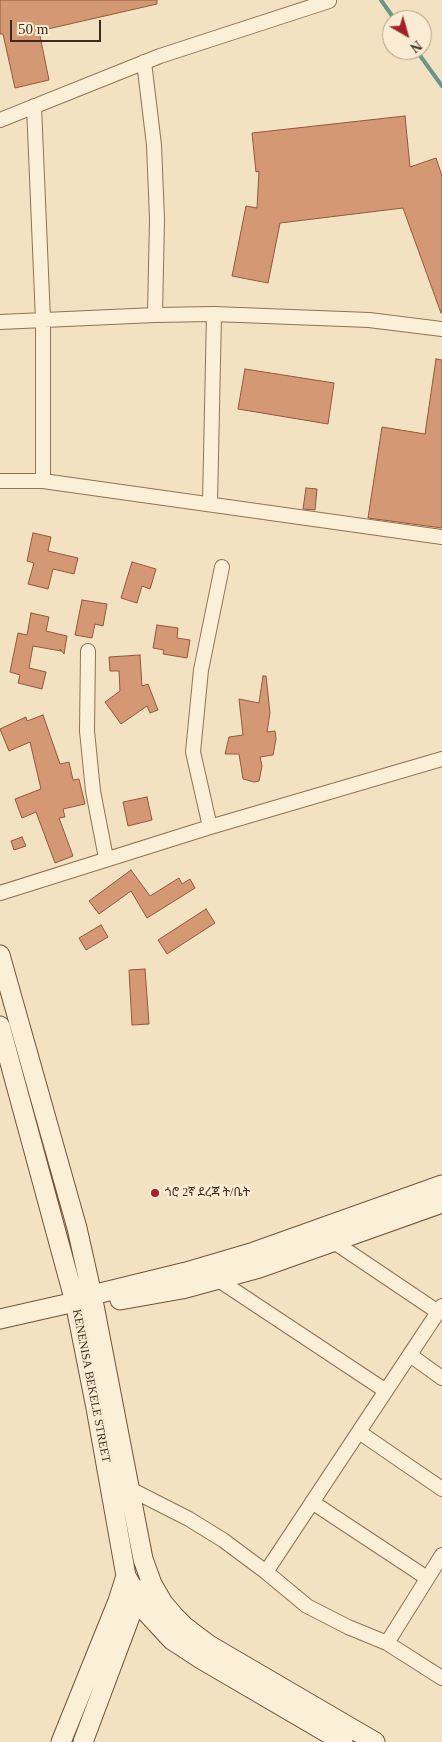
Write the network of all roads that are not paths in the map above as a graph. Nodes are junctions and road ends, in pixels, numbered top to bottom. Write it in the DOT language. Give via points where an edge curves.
graph roads {
  1 [pos="329,1"];
  2 [pos="144,62"];
  3 [pos="34,106"];
  4 [pos="0,120"];
  5 [pos="156,314"];
  6 [pos="214,314"];
  7 [pos="43,320"];
  8 [pos="0,322"];
  9 [pos="442,328"];
  10 [pos="0,481"];
  11 [pos="43,481"];
  12 [pos="210,503"];
  13 [pos="442,537"];
  14 [pos="222,567"];
  15 [pos="88,651"];
  16 [pos="442,759"];
  17 [pos="210,827"];
  18 [pos="106,858"];
  19 [pos="0,893"];
  20 [pos="0,954"];
  21 [pos="0,1030"];
  22 [pos="442,1185"];
  23 [pos="442,1203"];
  24 [pos="334,1242"];
  25 [pos="217,1279"];
  26 [pos="86,1301"];
  27 [pos="440,1309"];
  28 [pos="0,1319"];
  29 [pos="410,1355"];
  30 [pos="442,1378"];
  31 [pos="386,1391"];
  32 [pos="359,1432"];
  33 [pos="130,1489"];
  34 [pos="442,1489"];
  35 [pos="312,1502"];
  36 [pos="143,1559"];
  37 [pos="437,1568"];
  38 [pos="266,1572"];
  39 [pos="126,1576"];
  40 [pos="138,1598"];
  41 [pos="387,1644"];
  42 [pos="442,1678"];
  43 [pos="365,1739"];
  44 [pos="60,1742"];
  45 [pos="83,1742"];
  46 [pos="343,1742"];
  1 -- 2 [label="street"];
  2 -- 3 [label="street"];
  2 -- 5 [label="street" via="154,145"];
  3 -- 4 [label="street"];
  3 -- 7 [label="street"];
  5 -- 6 [label="street"];
  5 -- 7 [label="street"];
  6 -- 9 [label="street" via="369,320"];
  6 -- 12 [label="street"];
  7 -- 8 [label="street"];
  7 -- 11 [label="street"];
  10 -- 11 [label="street"];
  11 -- 12 [label="street"];
  12 -- 13 [label="street"];
  14 -- 17 [label="street" via="201,670 193,752"];
  15 -- 18 [label="street" via="88,731"];
  16 -- 17 [label="street"];
  17 -- 18 [label="street"];
  18 -- 19 [label="street"];
  20 -- 26 [label="main road, KENENISA BEKELE STREET" via="77,1228"];
  21 -- 26 [label="main road, KENENISA BEKELE STREET"];
  22 -- 26 [label="main road" via="254,1252"];
  23 -- 24 [label="main road"];
  24 -- 25 [label="main road"];
  24 -- 27 [label="street"];
  25 -- 26 [label="main road" via="182,1289"];
  25 -- 31 [label="street"];
  26 -- 28 [label="main road"];
  26 -- 33 [label="main road"];
  26 -- 39 [label="main road, KENENISA BEKELE STREET" via="96,1408"];
  27 -- 29 [label="street"];
  29 -- 30 [label="street"];
  29 -- 31 [label="street"];
  31 -- 32 [label="street"];
  32 -- 34 [label="street"];
  32 -- 35 [label="street"];
  33 -- 36 [label="main road"];
  33 -- 38 [label="street" via="189,1519"];
  35 -- 37 [label="street"];
  35 -- 38 [label="street"];
  36 -- 40 [label="main road"];
  36 -- 43 [label="main road" via="163,1604 184,1626 209,1645"];
  37 -- 41 [label="street"];
  38 -- 41 [label="street" via="307,1606"];
  39 -- 40 [label="main road"];
  39 -- 44 [label="main road, KENENISA BEKELE STREET"];
  40 -- 45 [label="main road"];
  40 -- 46 [label="main road" via="172,1640"];
  41 -- 42 [label="street"];
}
